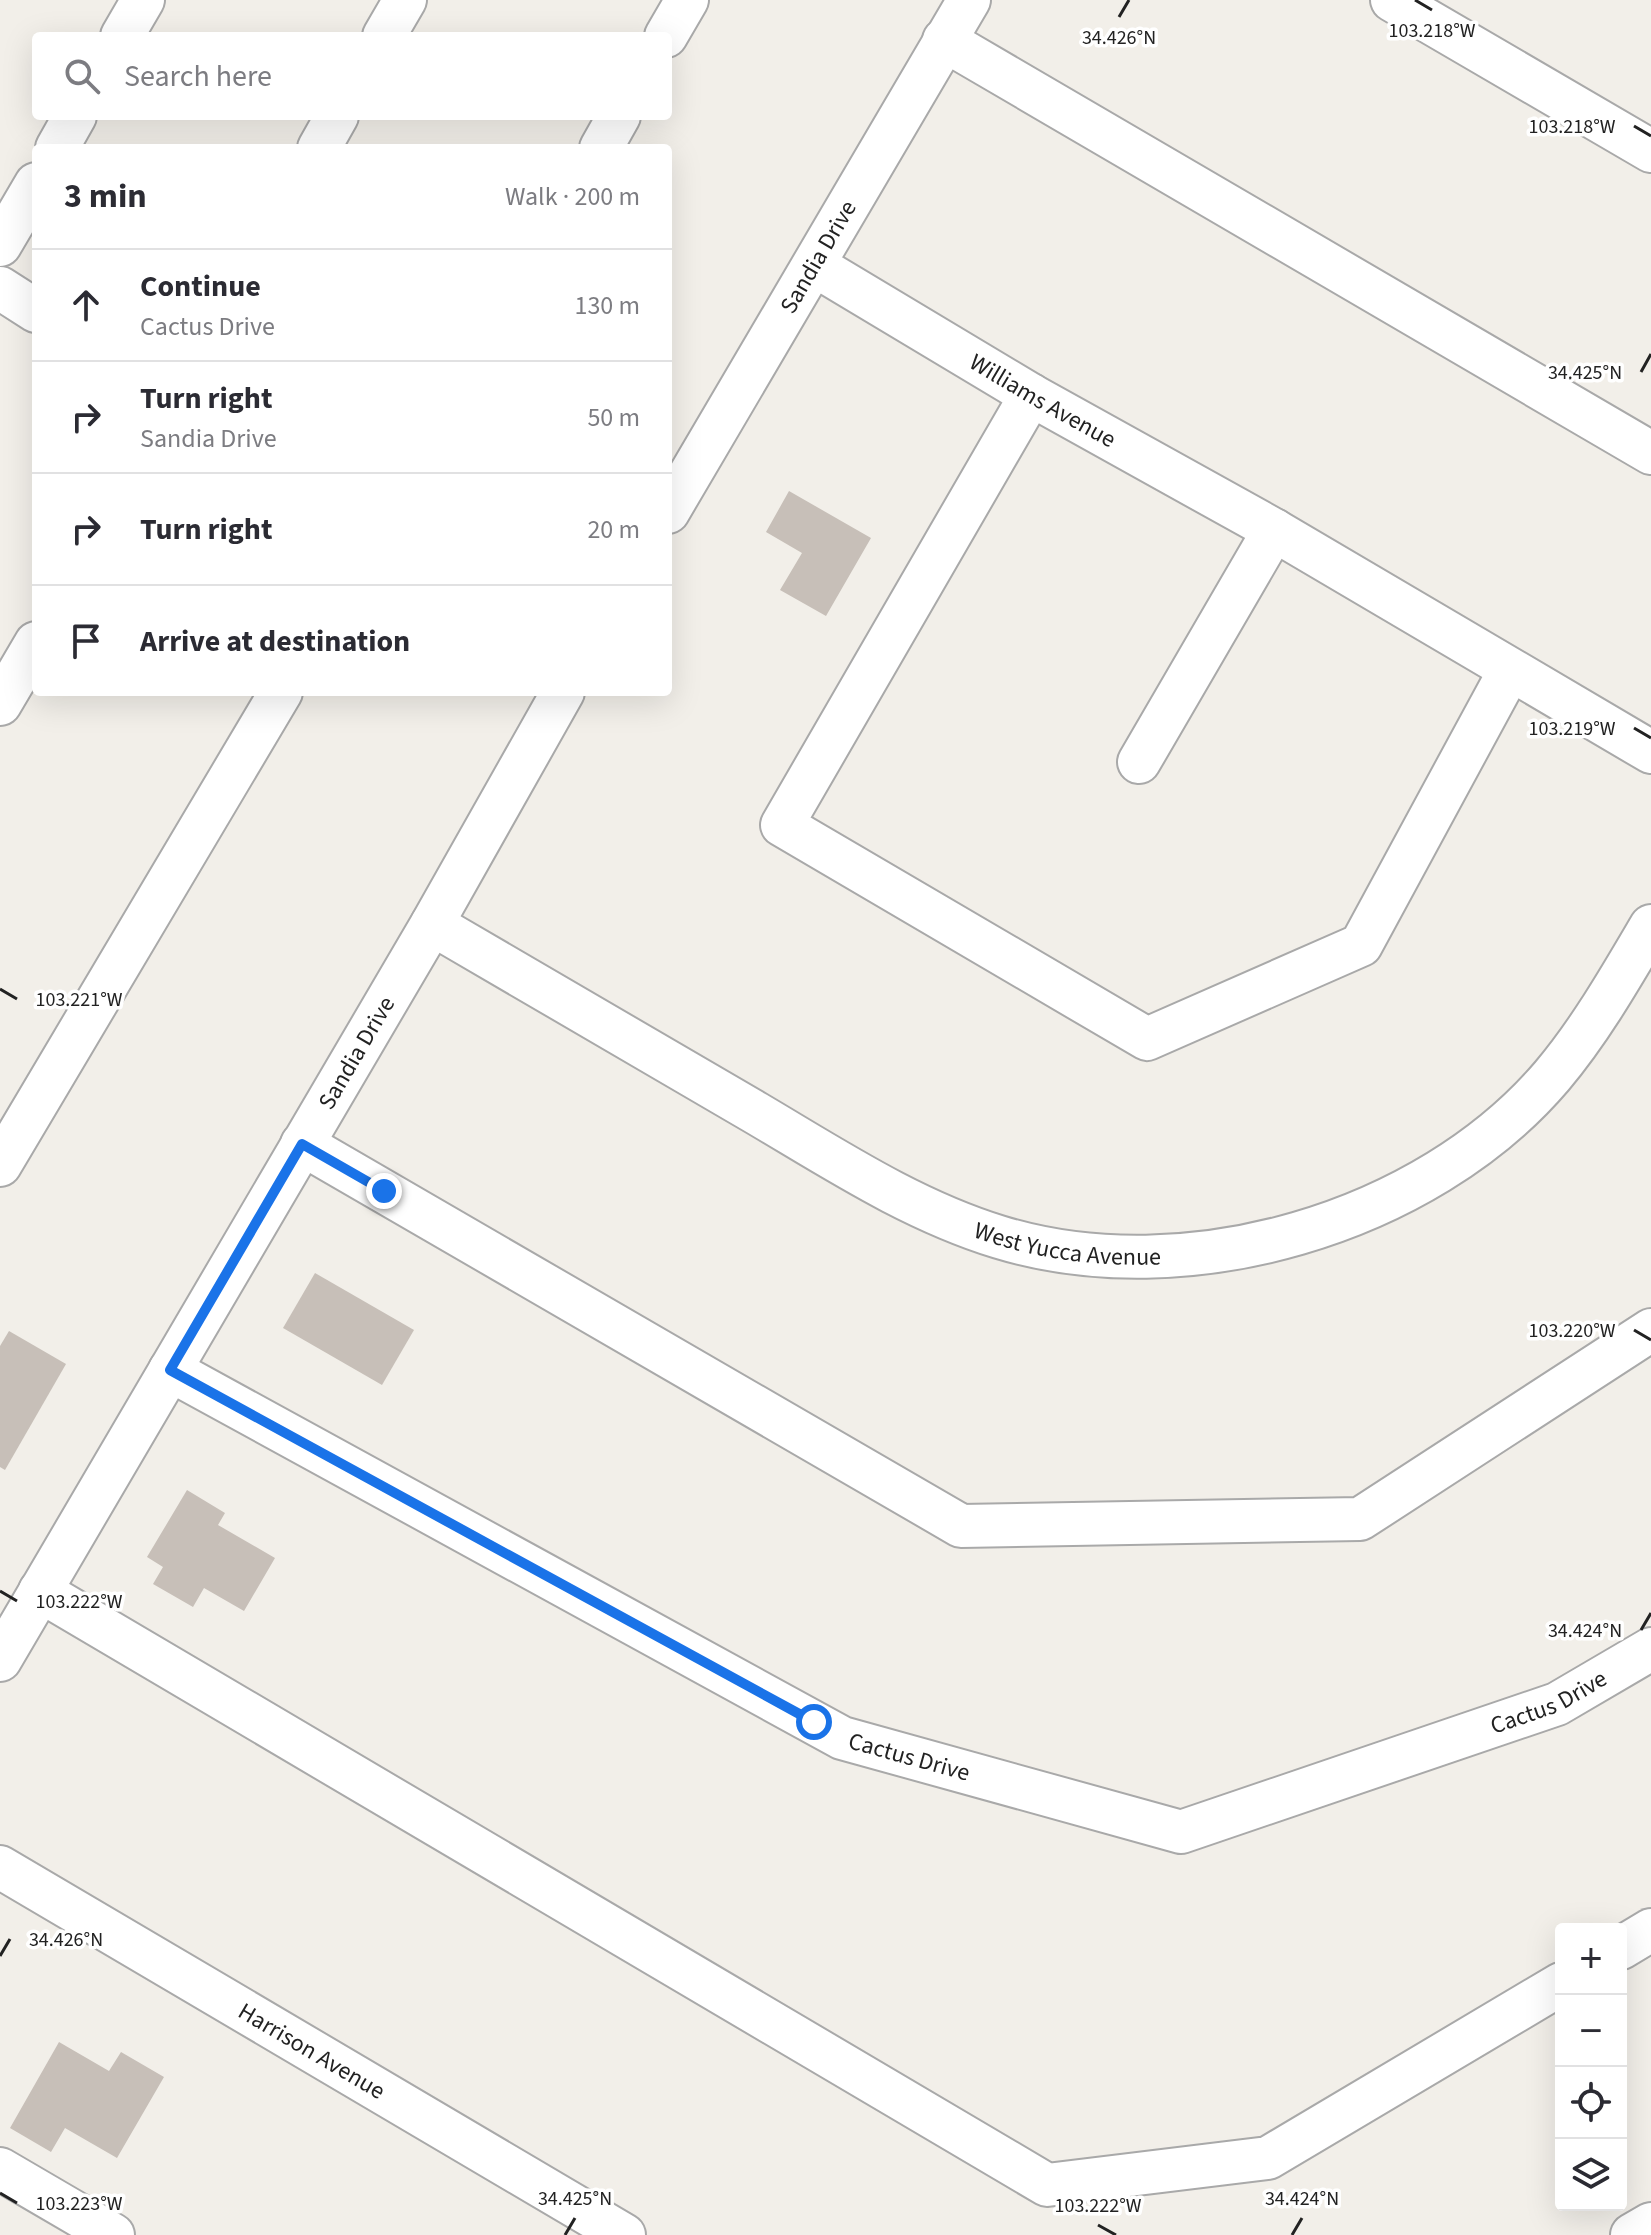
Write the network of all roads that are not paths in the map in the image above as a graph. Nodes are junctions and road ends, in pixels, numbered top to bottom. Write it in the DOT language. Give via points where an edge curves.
graph roads {
  1 [pos="143,0"];
  2 [pos="405,0"];
  3 [pos="687,0"];
  4 [pos="969,0"];
  5 [pos="1392,0"];
  6 [pos="124,32"];
  7 [pos="386,32"];
  8 [pos="668,32"];
  9 [pos="944,40"];
  10 [pos="73,120"];
  11 [pos="335,120"];
  12 [pos="617,120"];
  13 [pos="59,144"];
  14 [pos="321,144"];
  15 [pos="603,144"];
  16 [pos="1651,151"];
  17 [pos="32,191"];
  18 [pos="0,245"];
  19 [pos="814,265"];
  20 [pos="0,288"];
  21 [pos="32,308"];
  22 [pos="1031,395"];
  23 [pos="1651,453"];
  24 [pos="672,505"];
  25 [pos="1274,530"];
  26 [pos="32,650"];
  27 [pos="1510,670"];
  28 [pos="279,696"];
  29 [pos="561,696"];
  30 [pos="0,704"];
  31 [pos="1651,752"];
  32 [pos="1139,762"];
  33 [pos="432,924"];
  34 [pos="1651,926"];
  35 [pos="302,1144"];
  36 [pos="0,1165"];
  37 [pos="1651,1330"];
  38 [pos="170,1370"];
  39 [pos="40,1591"];
  40 [pos="1651,1649"];
  41 [pos="0,1660"];
  42 [pos="0,1867"];
  43 [pos="1651,1930"];
  44 [pos="1627,1944"];
  45 [pos="1555,1988"];
  46 [pos="0,2169"];
  47 [pos="1651,2224"];
  48 [pos="113,2235"];
  49 [pos="624,2235"];
  50 [pos="1632,2235"];
  1 -- 6 [label="street"];
  2 -- 7 [label="street"];
  3 -- 8 [label="street"];
  4 -- 9 [label="street, Sandia Drive"];
  5 -- 16 [label="street"];
  9 -- 19 [label="street, Sandia Drive"];
  9 -- 23 [label="street"];
  10 -- 13 [label="street"];
  11 -- 14 [label="street"];
  12 -- 15 [label="street"];
  17 -- 18 [label="street"];
  19 -- 22 [label="street, Williams Avenue"];
  19 -- 24 [label="street, Sandia Drive"];
  20 -- 21 [label="street"];
  22 -- 25 [label="street, Williams Avenue"];
  22 -- 27 [label="street" via="782,825 1133,1032 1147,1039 1361,945"];
  25 -- 27 [label="street, Williams Avenue"];
  25 -- 32 [label="street"];
  26 -- 30 [label="street"];
  27 -- 31 [label="street, Williams Avenue"];
  28 -- 36 [label="street"];
  29 -- 33 [label="street, Sandia Drive"];
  33 -- 34 [label="street, West Yucca Avenue" via="905,1199 998,1237 1132,1256 1242,1248 1297,1235 1416,1186 1505,1123 1552,1076"];
  33 -- 35 [label="street, Sandia Drive"];
  35 -- 37 [label="street" via="961,1526 1360,1519"];
  35 -- 38 [label="street, Sandia Drive"];
  38 -- 39 [label="street, Sandia Drive"];
  38 -- 40 [label="street, Cactus Drive" via="842,1738 1181,1832 1557,1704"];
  39 -- 41 [label="street, Sandia Drive"];
  39 -- 45 [label="street" via="1047,2185 1268,2158"];
  42 -- 49 [label="street, Harrison Avenue"];
  43 -- 44 [label="street"];
  46 -- 48 [label="street"];
  47 -- 50 [label="street"];
}
